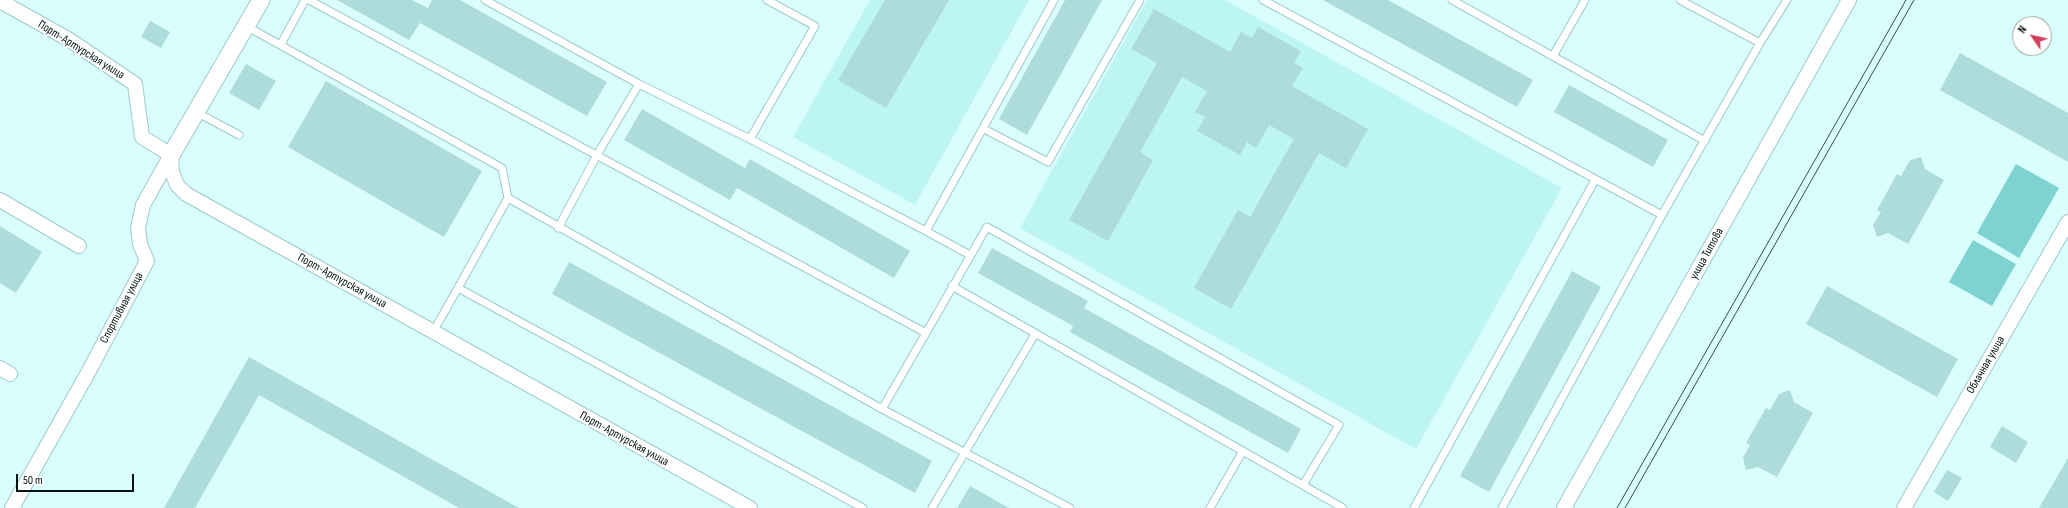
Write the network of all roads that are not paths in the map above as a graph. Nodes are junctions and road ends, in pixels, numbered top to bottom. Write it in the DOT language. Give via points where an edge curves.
graph roads {
  1 [pos="261,0"];
  2 [pos="305,0"];
  3 [pos="309,0"];
  4 [pos="485,0"];
  5 [pos="767,0"];
  6 [pos="1054,0"];
  7 [pos="1140,0"];
  8 [pos="1263,0"];
  9 [pos="1452,0"];
  10 [pos="1585,0"];
  11 [pos="1680,0"];
  12 [pos="1787,0"];
  13 [pos="1849,0"];
  14 [pos="0,1"];
  15 [pos="246,26"];
  16 [pos="281,44"];
  17 [pos="1760,44"];
  18 [pos="1553,56"];
  19 [pos="639,84"];
  20 [pos="196,112"];
  21 [pos="984,129"];
  22 [pos="238,135"];
  23 [pos="750,139"];
  24 [pos="1705,141"];
  25 [pos="170,155"];
  26 [pos="597,155"];
  27 [pos="1595,180"];
  28 [pos="508,198"];
  29 [pos="0,200"];
  30 [pos="1662,215"];
  31 [pos="2068,222"];
  32 [pos="558,228"];
  33 [pos="926,232"];
  34 [pos="79,246"];
  35 [pos="970,255"];
  36 [pos="952,286"];
  37 [pos="458,288"];
  38 [pos="433,332"];
  39 [pos="926,333"];
  40 [pos="1035,334"];
  41 [pos="882,408"];
  42 [pos="1243,451"];
  43 [pos="964,452"];
  44 [pos="1304,485"];
  45 [pos="12,508"];
  46 [pos="750,508"];
  47 [pos="863,508"];
  48 [pos="932,508"];
  49 [pos="1070,508"];
  50 [pos="1210,508"];
  51 [pos="1343,508"];
  52 [pos="1414,508"];
  53 [pos="1502,508"];
  54 [pos="1564,508"];
  55 [pos="1904,508"];
  1 -- 15 [label="street, Спортивная улица"];
  2 -- 16 [label="lane"];
  3 -- 26 [label="lane"];
  4 -- 19 [label="lane"];
  5 -- 23 [label="lane" via="815,26"];
  6 -- 21 [label="lane"];
  7 -- 21 [label="lane" via="1048,162"];
  8 -- 27 [label="lane"];
  9 -- 18 [label="lane"];
  10 -- 18 [label="lane"];
  11 -- 17 [label="lane"];
  12 -- 17 [label="lane"];
  13 -- 54 [label="street, улица Титова"];
  14 -- 25 [label="street, Порт-Артурская улица" via="68,39 135,84 142,137"];
  15 -- 16 [label="lane"];
  15 -- 20 [label="street, Спортивная улица"];
  16 -- 28 [label="lane" via="502,168"];
  17 -- 24 [label="lane"];
  18 -- 24 [label="lane"];
  19 -- 23 [label="lane"];
  19 -- 26 [label="lane"];
  20 -- 22 [label="lane"];
  20 -- 25 [label="street, Спортивная улица"];
  21 -- 33 [label="lane"];
  23 -- 33 [label="lane"];
  24 -- 30 [label="lane"];
  25 -- 38 [label="street, Порт-Артурская улица" via="177,185 186,194"];
  25 -- 45 [label="street, Спортивная улица" via="143,205 138,228 140,244 147,261"];
  26 -- 32 [label="lane"];
  26 -- 39 [label="lane"];
  27 -- 30 [label="lane"];
  27 -- 52 [label="lane"];
  28 -- 32 [label="lane"];
  28 -- 37 [label="lane"];
  29 -- 34 [label="street"];
  30 -- 53 [label="lane"];
  31 -- 55 [label="street, Облачная улица"];
  32 -- 41 [label="lane"];
  33 -- 35 [label="lane"];
  35 -- 36 [label="lane"];
  35 -- 44 [label="lane" via="987,227 1339,425"];
  36 -- 39 [label="lane"];
  36 -- 40 [label="lane"];
  37 -- 38 [label="lane"];
  37 -- 47 [label="lane"];
  38 -- 46 [label="street, Порт-Артурская улица"];
  39 -- 41 [label="lane"];
  40 -- 42 [label="lane"];
  40 -- 43 [label="lane"];
  41 -- 43 [label="lane"];
  42 -- 44 [label="lane"];
  42 -- 50 [label="lane"];
  43 -- 48 [label="lane"];
  43 -- 49 [label="lane"];
  44 -- 51 [label="lane"];
}
